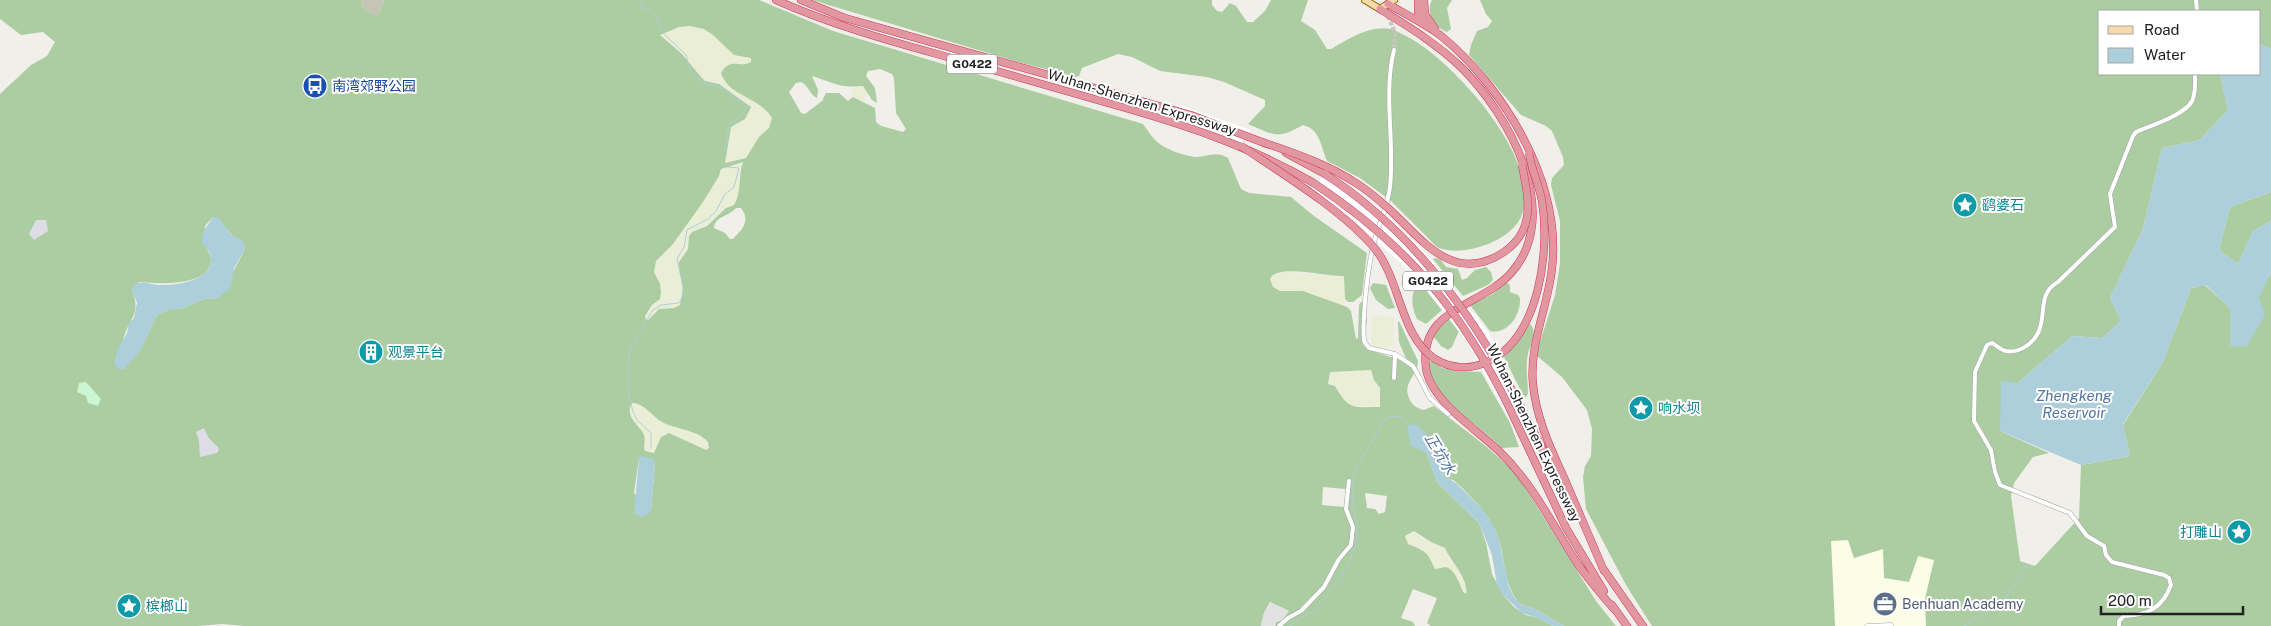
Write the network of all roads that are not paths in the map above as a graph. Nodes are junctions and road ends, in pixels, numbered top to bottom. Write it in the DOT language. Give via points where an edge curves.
graph roads {
  1 [pos="776,0"];
  2 [pos="801,0"];
  3 [pos="1365,0"];
  4 [pos="1418,0"];
  5 [pos="1424,0"];
  6 [pos="1388,1"];
  7 [pos="1380,9"];
  8 [pos="1436,32"];
  9 [pos="1394,50"];
  10 [pos="2195,75"];
  11 [pos="1262,142"];
  12 [pos="1242,146"];
  13 [pos="1529,153"];
  14 [pos="1522,165"];
  15 [pos="1395,354"];
  16 [pos="1394,378"];
  17 [pos="1448,414"];
  18 [pos="1349,481"];
  19 [pos="1604,571"];
  20 [pos="1614,608"];
  21 [pos="1891,625"];
  22 [pos="1279,626"];
  23 [pos="1627,626"];
  24 [pos="1643,626"];
  25 [pos="1866,626"];
  26 [pos="2119,626"];
  1 -- 12 [label="highway, Wuhan-Shenzhen Expressway / G0422" via="872,36 1171,121"];
  2 -- 11 [label="highway, Wuhan-Shenzhen Expressway / G0422" via="854,20 1177,111"];
  3 -- 7 [label="main road"];
  4 -- 8 [label="highway" via="1421,18"];
  5 -- 8 [label="highway" via="1425,14"];
  6 -- 7 [label="main road"];
  6 -- 8 [label="highway"];
  7 -- 14 [label="highway" via="1430,40 1472,78 1502,122"];
  8 -- 13 [label="highway" via="1495,92"];
  9 -- 15 [label="street" via="1389,86 1390,187 1369,267 1363,338 1369,348"];
  10 -- 26 [label="street" via="2191,103 2175,115 2133,136 2110,194 2115,227 2050,286 2037,336 2017,351 2006,351 1992,343 1986,345 1975,372 1974,421 1991,450 2000,485 2070,514 2087,536 2104,546 2112,562 2169,578 2170,590 2157,608 2150,613 2124,616"];
  11 -- 14 [label="highway, bridge" via="1298,154 1357,184 1433,251 1462,263 1480,262 1499,255 1520,234 1528,211"];
  11 -- 19 [label="highway, Wuhan-Shenzhen Expressway / G0422, bridge" via="1325,174 1377,213 1419,254 1475,324 1518,400"];
  12 -- 13 [label="highway, bridge" via="1299,185 1364,237 1387,268 1409,327 1418,342 1435,359 1462,367 1480,365 1508,347 1522,327 1535,296 1542,267 1544,227 1540,193"];
  12 -- 20 [label="highway, Wuhan-Shenzhen Expressway / G0422, bridge" via="1279,163 1348,205 1379,230 1427,279 1476,344 1566,528"];
  13 -- 19 [label="highway" via="1547,197 1554,251 1533,354 1536,405 1548,442"];
  14 -- 20 [label="highway" via="1534,208 1528,247 1504,280 1438,323 1428,341 1426,369 1431,385 1441,398 1500,452 1525,480 1580,567"];
  15 -- 16 [label="street"];
  15 -- 17 [label="street" via="1413,366 1427,394"];
  18 -- 22 [label="street" via="1346,509 1353,527 1351,545 1339,559 1324,587"];
  19 -- 24 [label="highway, Wuhan-Shenzhen Expressway / G0422"];
  20 -- 23 [label="highway, Wuhan-Shenzhen Expressway / G0422"];
  21 -- 25 [label="street"];
}
